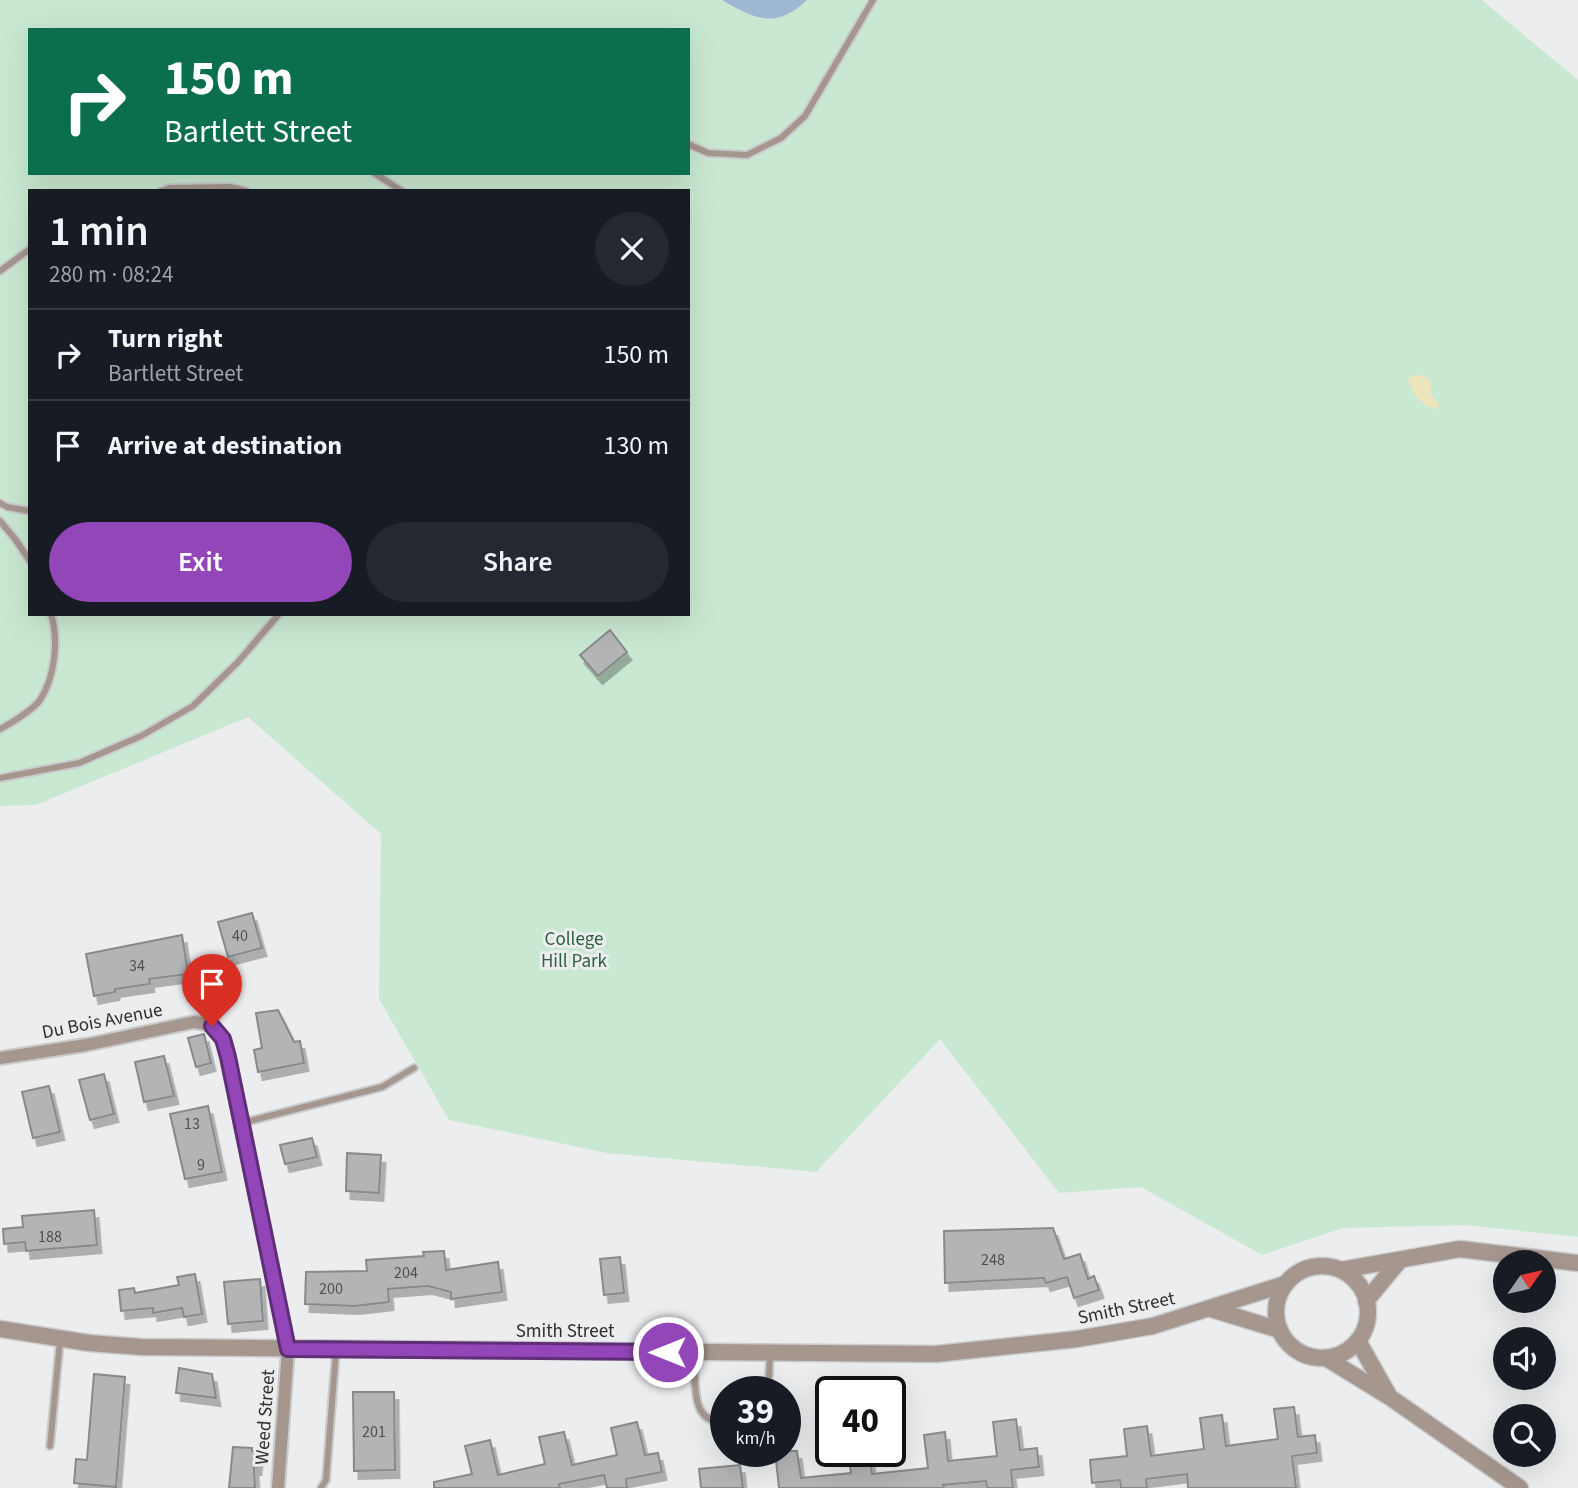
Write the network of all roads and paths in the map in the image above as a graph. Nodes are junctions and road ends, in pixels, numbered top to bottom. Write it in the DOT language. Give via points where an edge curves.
graph roads {
  1 [pos="873,0"];
  2 [pos="690,145"];
  3 [pos="377,175"];
  4 [pos="167,189"];
  5 [pos="238,189"];
  6 [pos="399,189"];
  7 [pos="28,250"];
  8 [pos="0,271"];
  9 [pos="0,503"];
  10 [pos="28,511"];
  11 [pos="0,521"];
  12 [pos="28,558"];
  13 [pos="52,616"];
  14 [pos="277,616"];
  15 [pos="0,730"];
  16 [pos="0,778"];
  17 [pos="212,1026"];
  18 [pos="0,1058"];
  19 [pos="414,1068"];
  20 [pos="242,1123"];
  21 [pos="1400,1260"];
  22 [pos="1578,1263"];
  23 [pos="1341,1270"];
  24 [pos="1285,1284"];
  25 [pos="1366,1301"];
  26 [pos="1210,1309"];
  27 [pos="0,1329"];
  28 [pos="1280,1330"];
  29 [pos="60,1339"];
  30 [pos="1357,1342"];
  31 [pos="288,1349"];
  32 [pos="336,1349"];
  33 [pos="694,1352"];
  34 [pos="770,1354"];
  35 [pos="1326,1358"];
  36 [pos="769,1376"];
  37 [pos="1391,1398"];
  38 [pos="710,1420"];
  39 [pos="50,1446"];
  40 [pos="278,1488"];
  41 [pos="321,1488"];
  42 [pos="1520,1488"];
  1 -- 2 [label="lane" via="805,116 781,138 747,155 708,153"];
  3 -- 6 [label="lane"];
  4 -- 5 [label="lane"];
  7 -- 8 [label="lane"];
  9 -- 10 [label="lane"];
  11 -- 12 [label="lane"];
  13 -- 15 [label="lane" via="54,666 39,701"];
  14 -- 16 [label="lane" via="239,662 192,706 151,730 79,763"];
  17 -- 18 [label="street, Du Bois Avenue" via="194,1022"];
  17 -- 20 [label="street, Weed Street" via="223,1039"];
  19 -- 20 [label="lane" via="382,1087"];
  20 -- 31 [label="street, Weed Street"];
  21 -- 22 [label="street" via="1460,1249"];
  21 -- 23 [label="street"];
  21 -- 25 [label="street"];
  23 -- 24 [label="street" via="1310,1268"];
  23 -- 25 [label="street" via="1357,1282"];
  24 -- 26 [label="street, Smith Street"];
  24 -- 28 [label="street" via="1276,1307"];
  25 -- 30 [label="street" via="1365,1329"];
  26 -- 28 [label="street"];
  26 -- 34 [label="street, Smith Street" via="1153,1326 973,1351"];
  27 -- 29 [label="street, Smith Street"];
  28 -- 35 [label="street" via="1299,1352"];
  29 -- 31 [label="street, Smith Street" via="141,1347"];
  29 -- 39 [label="lane"];
  30 -- 35 [label="street"];
  30 -- 37 [label="street"];
  31 -- 32 [label="street, Smith Street"];
  31 -- 40 [label="street, Weed Street"];
  32 -- 33 [label="street, Smith Street"];
  32 -- 41 [label="lane" via="326,1480"];
  33 -- 34 [label="street, Smith Street"];
  33 -- 38 [label="lane" via="699,1411"];
  34 -- 36 [label="lane"];
  35 -- 37 [label="street"];
  37 -- 42 [label="street"];
}
